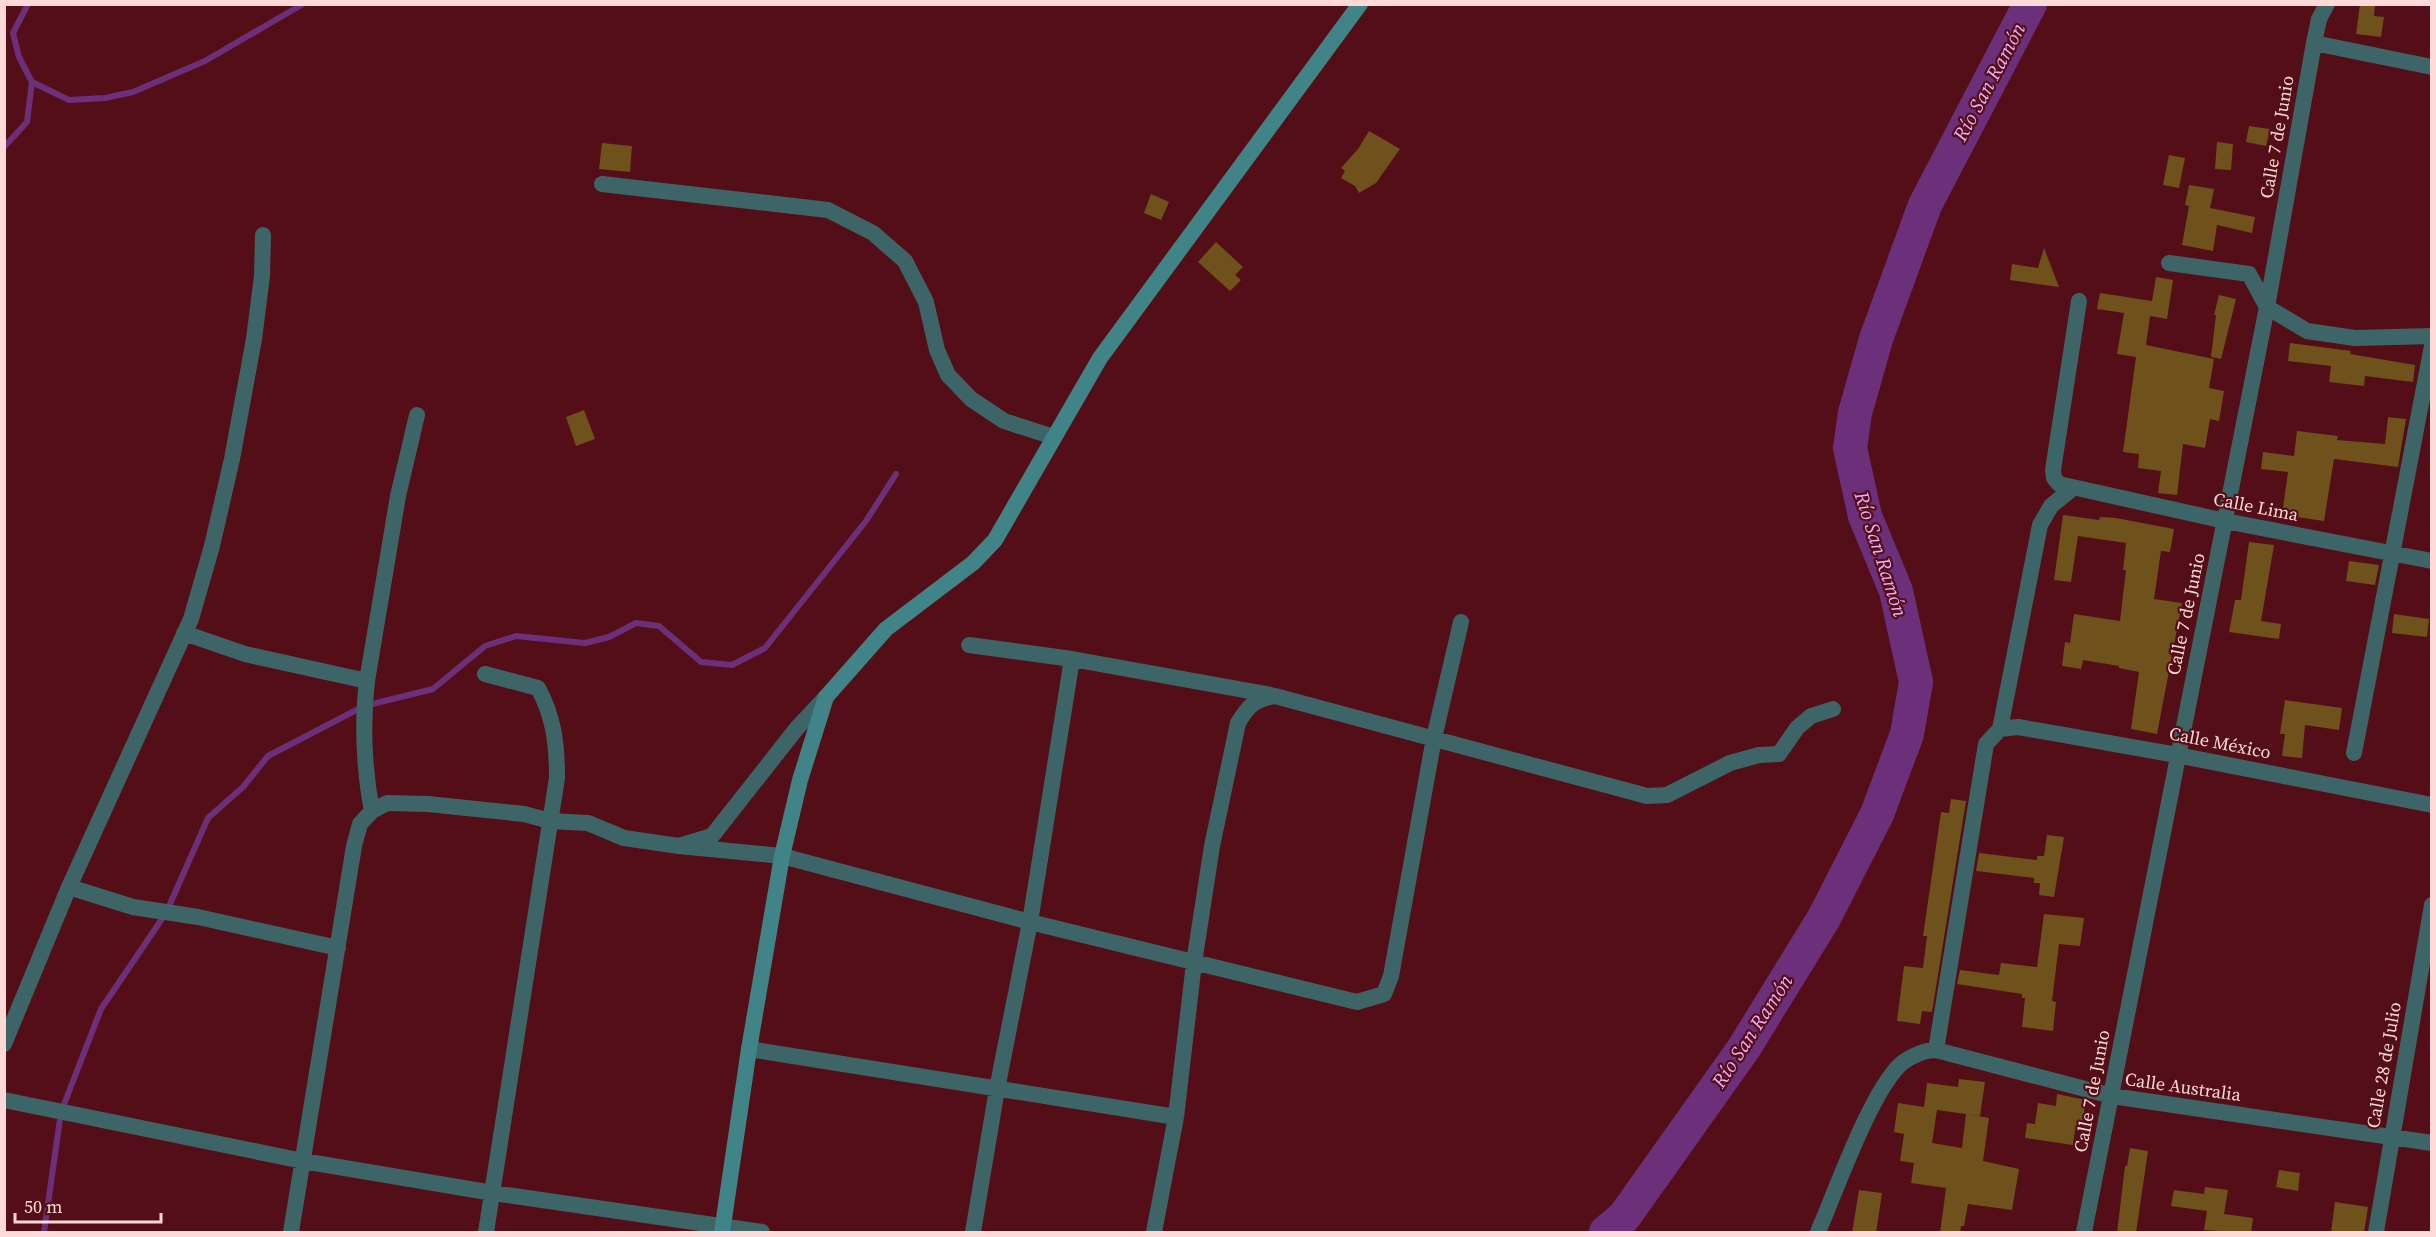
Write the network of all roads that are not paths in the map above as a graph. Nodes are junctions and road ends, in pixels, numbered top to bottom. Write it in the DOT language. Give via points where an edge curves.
graph roads {
  1 [pos="1360,4"];
  2 [pos="2327,4"];
  3 [pos="2314,43"];
  4 [pos="2432,67"];
  5 [pos="602,184"];
  6 [pos="263,235"];
  7 [pos="2169,263"];
  8 [pos="2079,301"];
  9 [pos="2267,307"];
  10 [pos="2432,336"];
  11 [pos="2432,346"];
  12 [pos="417,415"];
  13 [pos="1054,437"];
  14 [pos="2073,488"];
  15 [pos="2225,521"];
  16 [pos="2392,553"];
  17 [pos="2432,561"];
  18 [pos="1461,622"];
  19 [pos="184,633"];
  20 [pos="969,645"];
  21 [pos="1072,659"];
  22 [pos="485,674"];
  23 [pos="367,681"];
  24 [pos="1275,696"];
  25 [pos="826,697"];
  26 [pos="1833,710"];
  27 [pos="2000,729"];
  28 [pos="1434,738"];
  29 [pos="2354,753"];
  30 [pos="2177,755"];
  31 [pos="2432,805"];
  32 [pos="372,811"];
  33 [pos="550,821"];
  34 [pos="679,846"];
  35 [pos="782,856"];
  36 [pos="69,887"];
  37 [pos="2432,905"];
  38 [pos="1030,922"];
  39 [pos="338,948"];
  40 [pos="1194,963"];
  41 [pos="4,1044"];
  42 [pos="749,1049"];
  43 [pos="1936,1050"];
  44 [pos="997,1089"];
  45 [pos="2112,1096"];
  46 [pos="4,1100"];
  47 [pos="1176,1117"];
  48 [pos="2392,1137"];
  49 [pos="2432,1143"];
  50 [pos="303,1161"];
  51 [pos="493,1193"];
  52 [pos="723,1230"];
  53 [pos="291,1233"];
  54 [pos="486,1233"];
  55 [pos="762,1233"];
  56 [pos="973,1233"];
  57 [pos="1154,1233"];
  58 [pos="1818,1233"];
  59 [pos="2084,1233"];
  60 [pos="2376,1233"];
  1 -- 13 [label="main road" via="1100,358"];
  2 -- 3 [label="street, Calle 7 de Junio"];
  3 -- 4 [label="street"];
  3 -- 9 [label="street, Calle 7 de Junio"];
  5 -- 13 [label="street" via="828,210 873,232 905,261 926,302 937,350 948,375 971,399 1004,421"];
  6 -- 19 [label="street" via="254,339 232,459 212,546"];
  7 -- 9 [label="street" via="2249,274"];
  8 -- 14 [label="street" via="2053,470 2059,484"];
  9 -- 10 [label="street" via="2307,331 2355,338"];
  9 -- 15 [label="street, Calle 7 de Junio"];
  11 -- 16 [label="street"];
  12 -- 23 [label="street" via="398,496"];
  13 -- 25 [label="main road" via="995,540 973,563 886,629"];
  14 -- 15 [label="street, Calle Lima"];
  14 -- 27 [label="street" via="2051,506 2040,525"];
  15 -- 16 [label="street, Calle Lima"];
  15 -- 30 [label="street, Calle 7 de Junio"];
  16 -- 17 [label="street, Calle Lima"];
  16 -- 29 [label="street"];
  18 -- 28 [label="street"];
  19 -- 23 [label="street" via="245,654"];
  19 -- 36 [label="street"];
  20 -- 21 [label="street"];
  21 -- 24 [label="street"];
  21 -- 38 [label="street"];
  22 -- 33 [label="street" via="538,688 546,704 557,741 557,778"];
  23 -- 32 [label="street" via="365,778"];
  24 -- 28 [label="street"];
  24 -- 40 [label="street" via="1259,698 1238,723 1212,846"];
  25 -- 34 [label="street" via="712,836"];
  25 -- 35 [label="main road"];
  26 -- 28 [label="street" via="1811,716 1779,754 1730,763 1667,795 1647,796"];
  27 -- 30 [label="street, Calle México" via="2018,727"];
  27 -- 43 [label="street" via="1986,744"];
  28 -- 40 [label="street" via="1391,976 1384,994 1358,1002"];
  30 -- 31 [label="street, Calle México"];
  30 -- 45 [label="street, Calle 7 de Junio"];
  32 -- 33 [label="street" via="387,803 428,804 524,814"];
  32 -- 39 [label="street" via="360,824 354,846"];
  33 -- 34 [label="street" via="588,823 624,838"];
  33 -- 51 [label="street"];
  34 -- 35 [label="street"];
  35 -- 38 [label="street"];
  35 -- 42 [label="main road"];
  36 -- 39 [label="street" via="133,907"];
  36 -- 41 [label="street"];
  37 -- 48 [label="street, Calle 28 de Julio"];
  38 -- 40 [label="street"];
  38 -- 44 [label="street"];
  39 -- 50 [label="street"];
  40 -- 47 [label="street"];
  42 -- 44 [label="street"];
  42 -- 52 [label="main road"];
  43 -- 45 [label="street, Calle Australia"];
  43 -- 58 [label="street" via="1926,1050 1902,1063 1879,1093"];
  44 -- 47 [label="street"];
  44 -- 56 [label="street"];
  45 -- 48 [label="street, Calle Australia"];
  45 -- 59 [label="street, Calle 7 de Junio"];
  46 -- 50 [label="street"];
  47 -- 57 [label="street"];
  48 -- 49 [label="street, Calle Australia"];
  48 -- 60 [label="street, Calle 28 de Julio"];
  50 -- 51 [label="street"];
  50 -- 53 [label="street"];
  51 -- 52 [label="street"];
  51 -- 54 [label="street"];
  52 -- 55 [label="street"];
}
